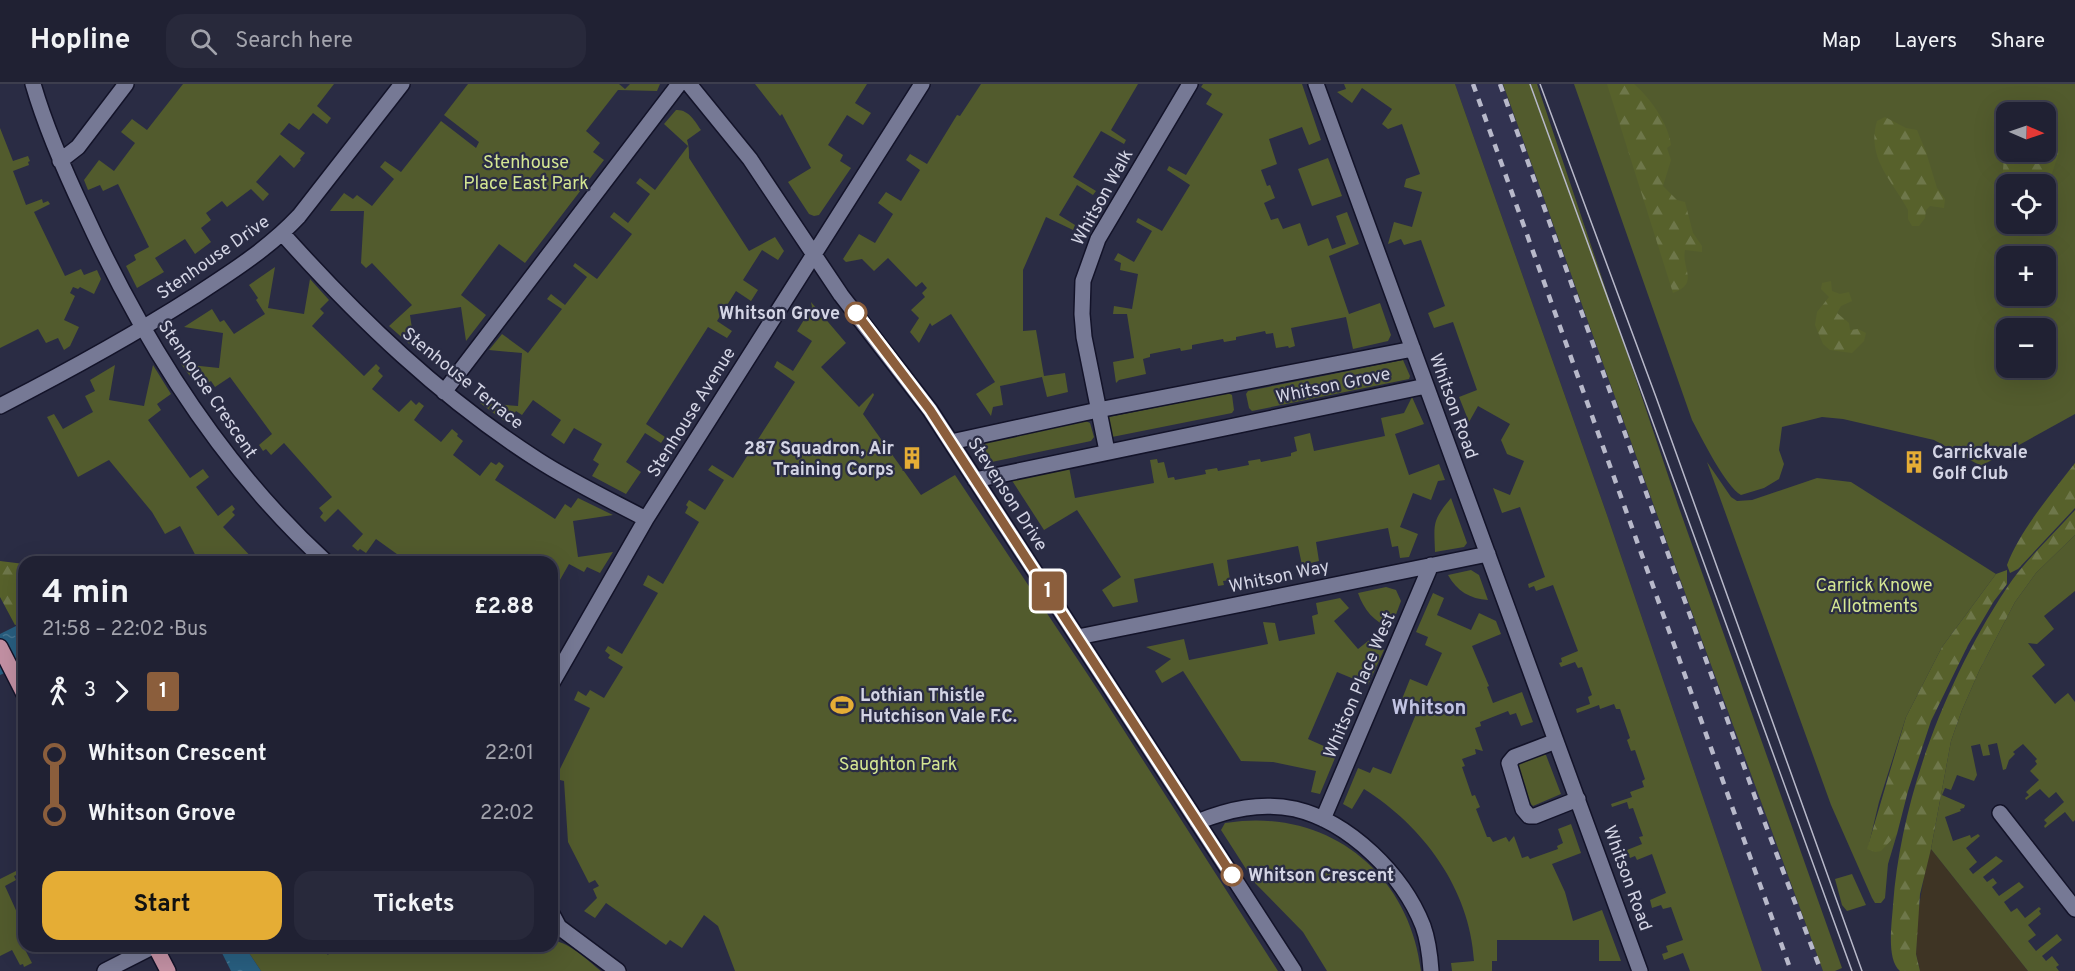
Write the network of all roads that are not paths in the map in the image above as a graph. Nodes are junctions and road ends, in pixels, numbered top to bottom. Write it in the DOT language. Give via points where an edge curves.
graph roads {
  1 [pos="33,84"];
  2 [pos="126,84"];
  3 [pos="402,84"];
  4 [pos="679,84"];
  5 [pos="689,84"];
  6 [pos="922,84"];
  7 [pos="1190,84"];
  8 [pos="1316,84"];
  9 [pos="60,161"];
  10 [pos="282,233"];
  11 [pos="813,255"];
  12 [pos="143,328"];
  13 [pos="1413,349"];
  14 [pos="1426,386"];
  15 [pos="444,392"];
  16 [pos="0,406"];
  17 [pos="1098,410"];
  18 [pos="951,442"];
  19 [pos="1107,451"];
  20 [pos="975,480"];
  21 [pos="646,519"];
  22 [pos="1488,554"];
  23 [pos="320,556"];
  24 [pos="1431,565"];
  25 [pos="1078,638"];
  26 [pos="0,647"];
  27 [pos="558,670"];
  28 [pos="18,683"];
  29 [pos="1556,741"];
  30 [pos="1578,799"];
  31 [pos="2000,813"];
  32 [pos="1323,819"];
  33 [pos="1197,822"];
  34 [pos="2075,909"];
  35 [pos="558,926"];
  36 [pos="142,952"];
  37 [pos="157,952"];
  38 [pos="105,971"];
  39 [pos="168,971"];
  40 [pos="618,971"];
  41 [pos="1294,971"];
  42 [pos="1431,971"];
  43 [pos="1640,971"];
  1 -- 9 [label="street, Stenhouse Crescent"];
  2 -- 9 [label="street" via="78,147"];
  3 -- 10 [label="street, Stenhouse Drive"];
  4 -- 15 [label="street"];
  5 -- 11 [label="street, Stevenson Drive" via="750,159"];
  6 -- 11 [label="street, Stenhouse Avenue"];
  7 -- 17 [label="street, Whitson Walk" via="1098,239 1083,281 1082,314"];
  8 -- 13 [label="street, Whitson Road"];
  9 -- 12 [label="street, Stenhouse Crescent" via="109,268"];
  10 -- 12 [label="street, Stenhouse Drive" via="224,277"];
  10 -- 15 [label="street, Stenhouse Terrace" via="368,325"];
  11 -- 18 [label="street, Stevenson Drive"];
  11 -- 21 [label="street, Stenhouse Avenue"];
  12 -- 16 [label="street, Stenhouse Drive"];
  12 -- 23 [label="street, Stenhouse Crescent" via="243,474"];
  13 -- 14 [label="street, Whitson Road"];
  13 -- 17 [label="street, Whitson Grove"];
  14 -- 19 [label="street, Whitson Grove"];
  14 -- 22 [label="street, Whitson Road"];
  15 -- 21 [label="street, Stenhouse Terrace" via="539,461"];
  17 -- 18 [label="street, Whitson Grove"];
  17 -- 19 [label="street"];
  18 -- 20 [label="street, Stevenson Drive"];
  19 -- 20 [label="street, Whitson Grove"];
  20 -- 25 [label="street, Stevenson Drive"];
  21 -- 27 [label="street, Stenhouse Avenue"];
  22 -- 24 [label="street, Whitson Way"];
  22 -- 29 [label="street, Whitson Road"];
  24 -- 25 [label="street, Whitson Way"];
  24 -- 32 [label="street, Whitson Place West"];
  25 -- 33 [label="street, Stevenson Drive"];
  26 -- 28 [label="main road"];
  29 -- 30 [label="street, Whitson Road"];
  29 -- 30 [label="street" via="1514,757 1509,763 1523,808 1529,816 1535,816"];
  30 -- 43 [label="street, Whitson Road"];
  31 -- 34 [label="street"];
  32 -- 33 [label="street" via="1294,809 1256,807 1222,812"];
  32 -- 42 [label="street" via="1364,846 1404,889 1424,927"];
  33 -- 41 [label="street, Stevenson Drive"];
  35 -- 40 [label="street"];
  36 -- 38 [label="street"];
  37 -- 39 [label="main road"];
}
